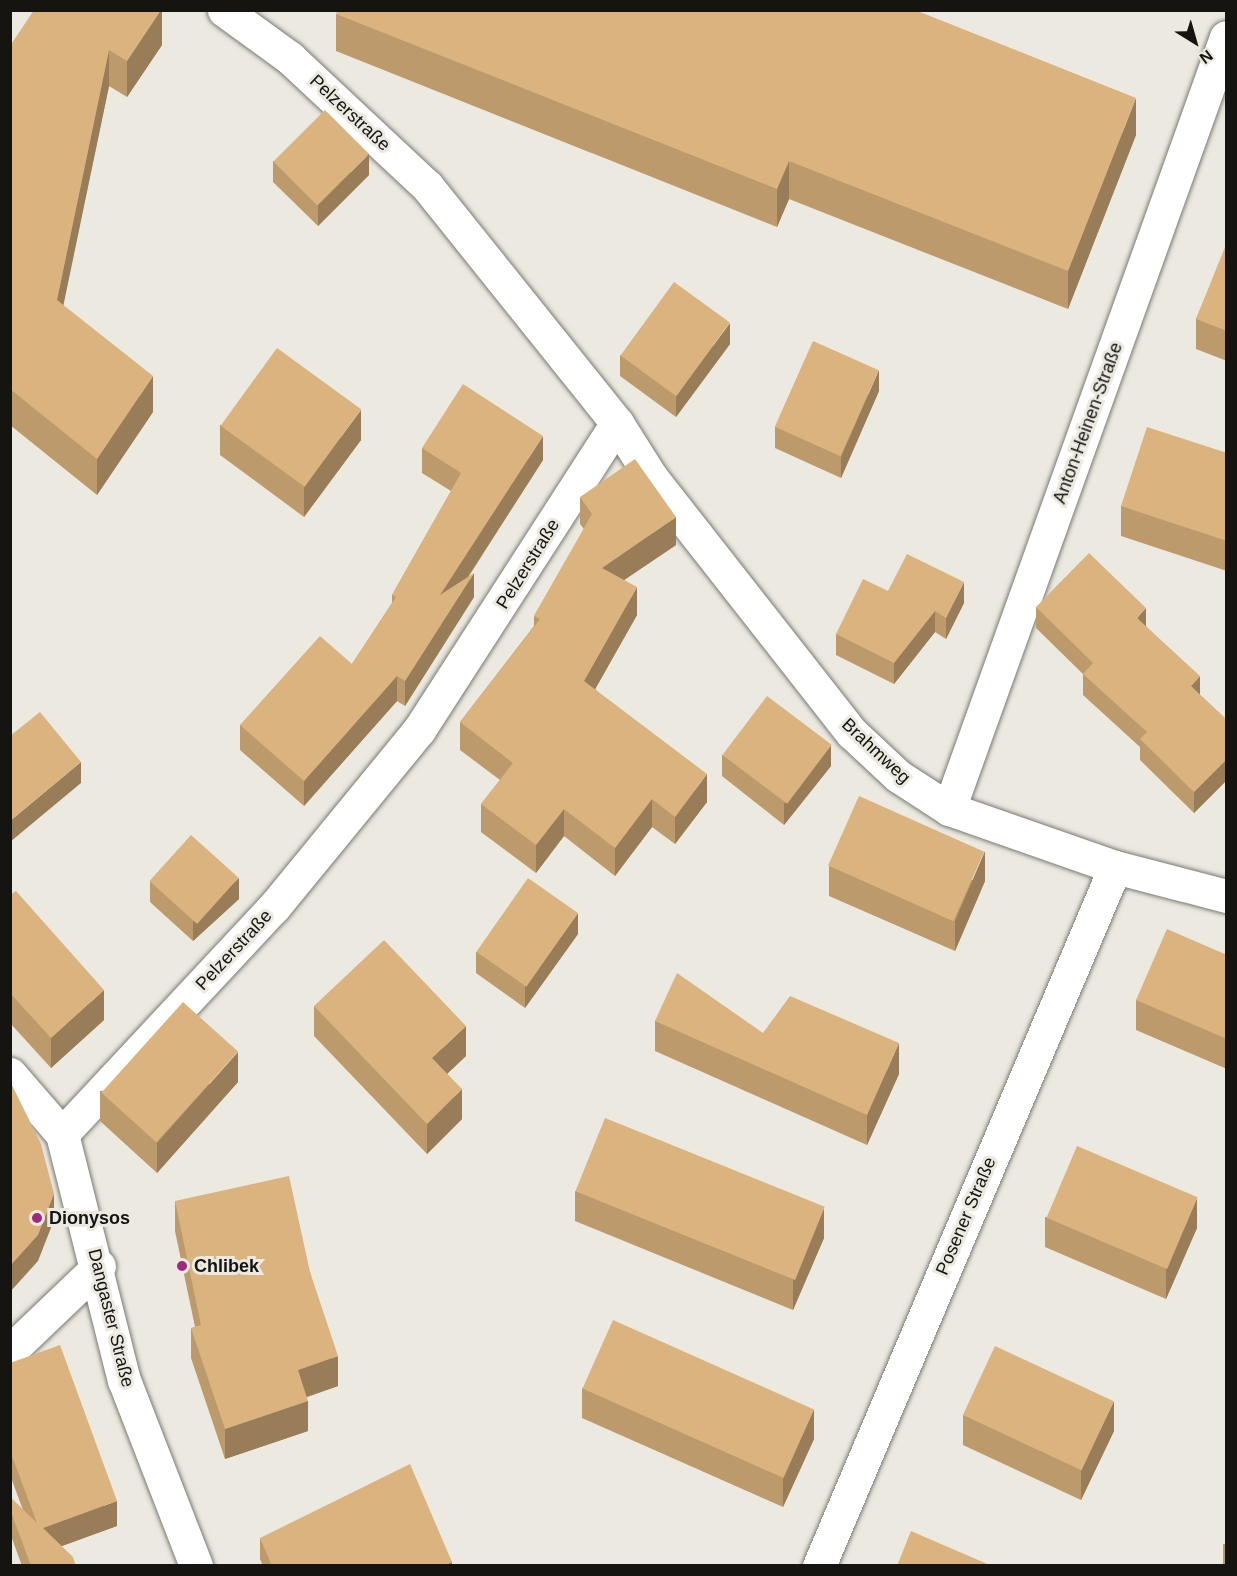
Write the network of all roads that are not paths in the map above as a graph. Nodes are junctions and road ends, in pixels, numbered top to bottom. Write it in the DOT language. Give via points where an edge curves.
graph roads {
  1 [pos="224,10"];
  2 [pos="1227,37"];
  3 [pos="616,423"];
  4 [pos="949,809"];
  5 [pos="1115,867"];
  6 [pos="1227,896"];
  7 [pos="10,1074"];
  8 [pos="62,1134"];
  9 [pos="99,1266"];
  10 [pos="10,1351"];
  11 [pos="196,1566"];
  12 [pos="819,1566"];
  1 -- 3 [label="street, Pelzerstraße" via="290,58 427,186"];
  2 -- 4 [label="street, Anton-Heinen-Straße"];
  3 -- 4 [label="street, Brahmweg" via="651,477 852,733 898,776"];
  3 -- 8 [label="street, Pelzerstraße" via="419,730 274,907"];
  4 -- 5 [label="street, Brahmweg"];
  5 -- 6 [label="street, Brahmweg"];
  5 -- 12 [label="street, Posener Straße"];
  7 -- 8 [label="street"];
  8 -- 9 [label="street, Dangaster Straße"];
  9 -- 10 [label="street"];
  9 -- 11 [label="street, Dangaster Straße" via="124,1380"];
}
